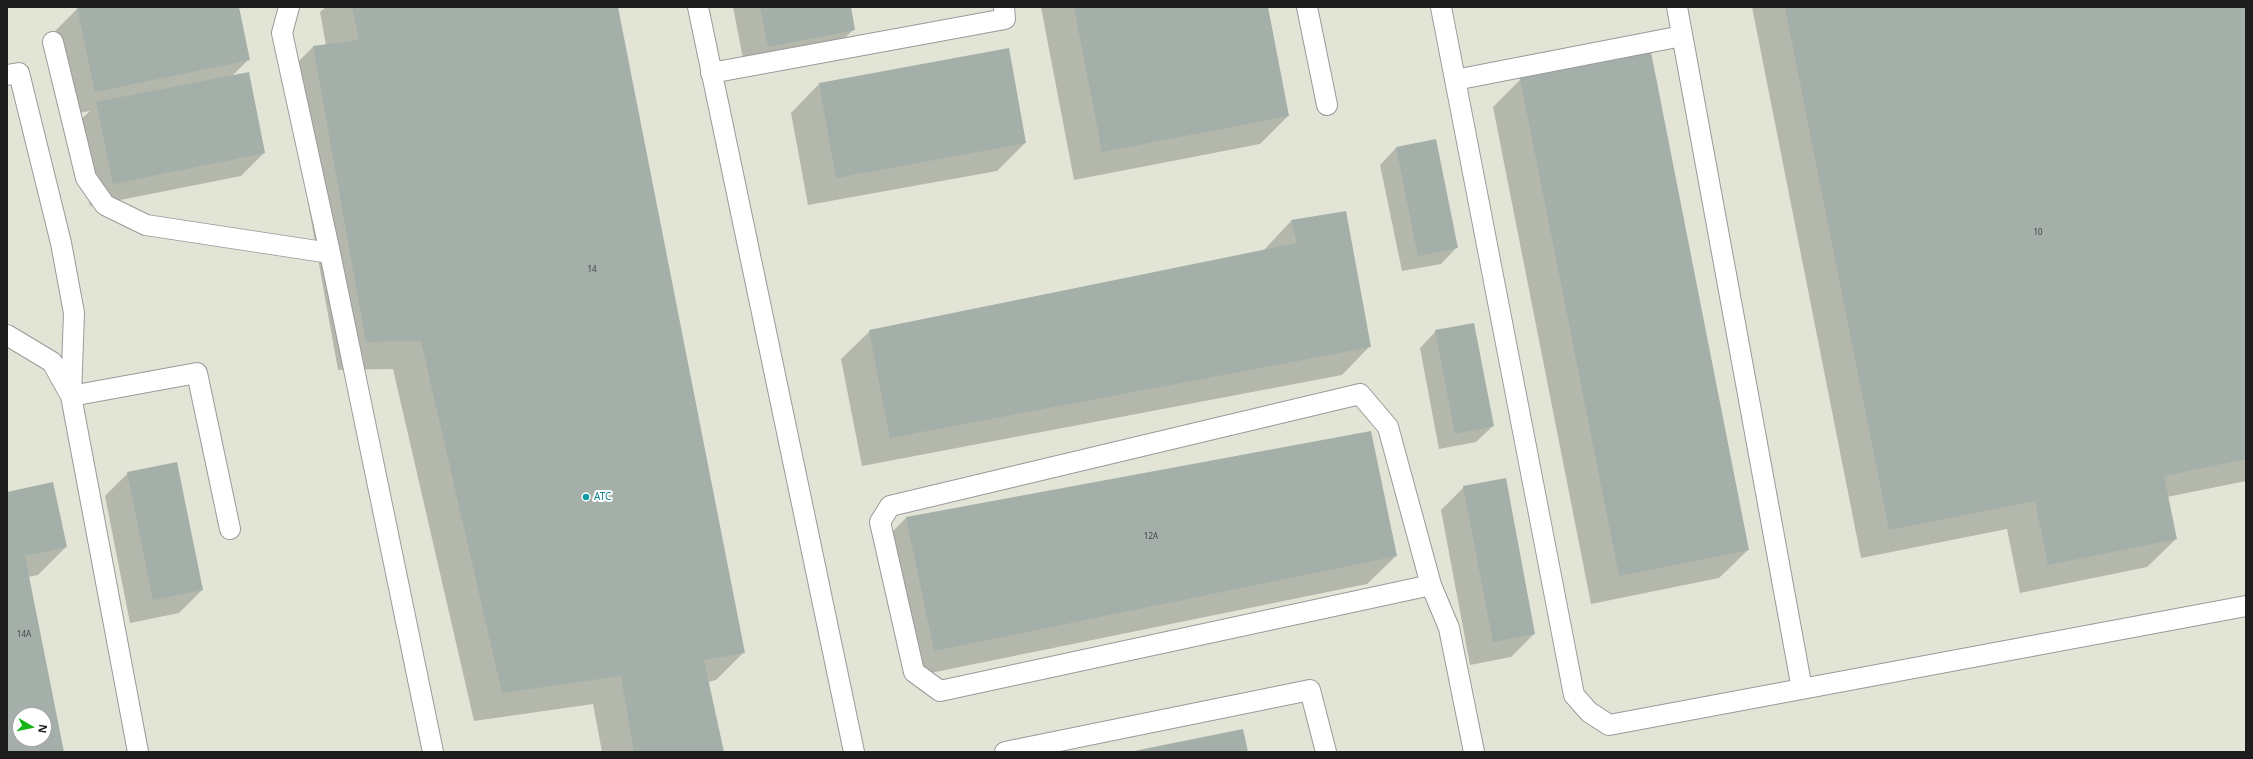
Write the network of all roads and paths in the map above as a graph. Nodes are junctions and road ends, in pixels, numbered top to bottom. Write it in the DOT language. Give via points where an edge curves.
graph roads {
  1 [pos="289,7"];
  2 [pos="698,7"];
  3 [pos="1004,7"];
  4 [pos="1307,7"];
  5 [pos="1441,7"];
  6 [pos="1677,7"];
  7 [pos="1682,36"];
  8 [pos="53,42"];
  9 [pos="711,73"];
  10 [pos="7,75"];
  11 [pos="1455,80"];
  12 [pos="1327,105"];
  13 [pos="330,252"];
  14 [pos="7,335"];
  15 [pos="71,396"];
  16 [pos="230,529"];
  17 [pos="1431,585"];
  18 [pos="2246,606"];
  19 [pos="1802,689"];
  20 [pos="138,752"];
  21 [pos="433,752"];
  22 [pos="854,752"];
  23 [pos="1005,752"];
  24 [pos="1326,752"];
  25 [pos="1474,752"];
  1 -- 13 [label="lane" via="282,33"];
  2 -- 9 [label="lane"];
  3 -- 9 [label="lane" via="1005,19"];
  4 -- 12 [label="lane"];
  5 -- 11 [label="lane"];
  6 -- 7 [label="lane"];
  7 -- 11 [label="lane"];
  7 -- 19 [label="lane"];
  8 -- 13 [label="lane" via="86,178 105,205 146,225"];
  9 -- 22 [label="lane"];
  10 -- 15 [label="lane" via="19,73 61,243 74,313"];
  11 -- 19 [label="lane" via="1574,695 1589,712 1608,725"];
  13 -- 21 [label="lane"];
  14 -- 15 [label="lane" via="52,362"];
  15 -- 16 [label="lane" via="198,373"];
  15 -- 20 [label="lane"];
  17 -- 17 [label="lane" via="1388,427 1360,394 890,506 880,522 914,672 940,691"];
  17 -- 25 [label="lane" via="1449,628"];
  18 -- 19 [label="lane"];
  23 -- 24 [label="lane" via="1310,690"];
}
